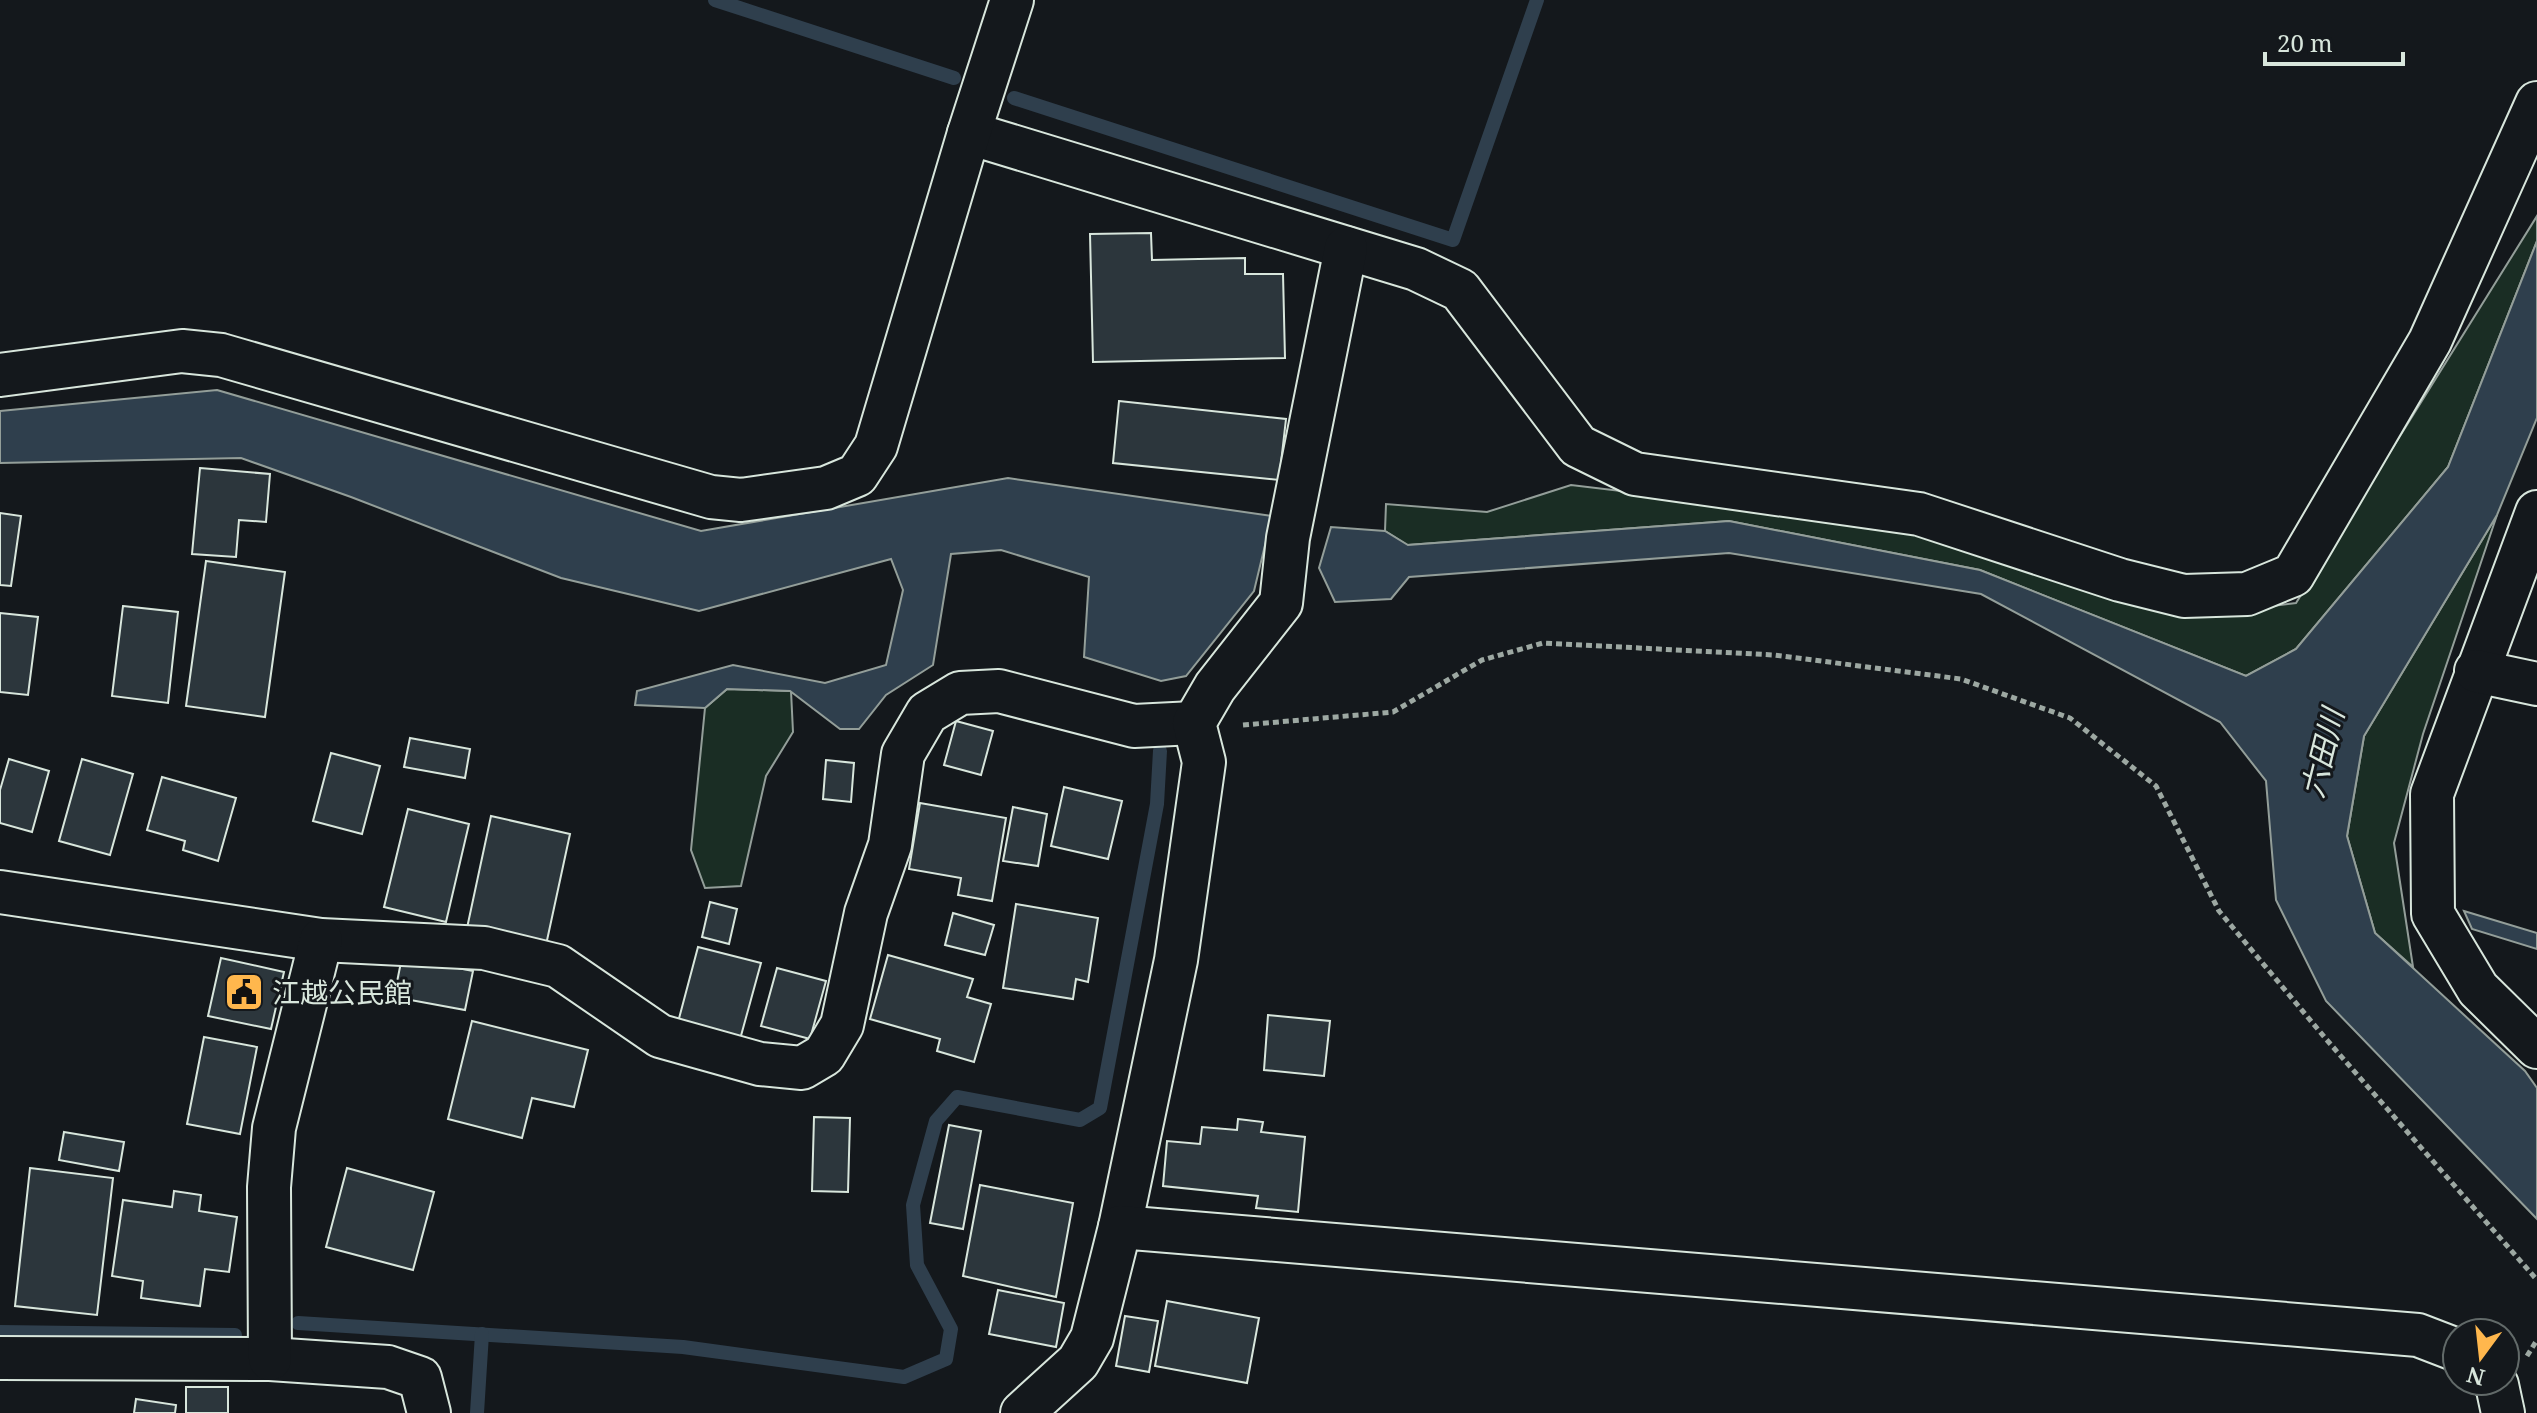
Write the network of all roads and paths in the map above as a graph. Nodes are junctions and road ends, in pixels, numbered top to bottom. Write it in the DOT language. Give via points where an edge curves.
graph roads {
  1 [pos="1012,0"];
  2 [pos="2537,103"];
  3 [pos="969,133"];
  4 [pos="1346,248"];
  5 [pos="0,375"];
  6 [pos="2537,512"];
  7 [pos="2476,671"];
  8 [pos="2537,684"];
  9 [pos="1194,723"];
  10 [pos="0,892"];
  11 [pos="321,940"];
  12 [pos="2537,1047"];
  13 [pos="1120,1227"];
  14 [pos="2537,1280"];
  15 [pos="2441,1344"];
  16 [pos="0,1358"];
  17 [pos="270,1359"];
  18 [pos="429,1413"];
  19 [pos="1022,1413"];
  1 -- 3 [label="street"];
  2 -- 4 [label="street" via="2430,341 2293,575 2247,594 2184,596 1919,514 1635,474 1578,446 1460,290 1416,269"];
  3 -- 4 [label="street"];
  3 -- 5 [label="street" via="876,446 857,475 826,488 741,500 711,497 221,355 182,351"];
  4 -- 9 [label="street" via="1288,538 1281,603 1215,687"];
  6 -- 7 [label="street"];
  7 -- 8 [label="street"];
  7 -- 12 [label="street" via="2432,794 2433,914 2478,989"];
  9 -- 11 [label="street" via="1134,726 999,691 960,693 927,713 903,754 890,845 866,913 842,1025 824,1055 802,1068 760,1064 660,1036 558,966 484,948"];
  9 -- 13 [label="street" via="1204,762 1176,960"];
  9 -- 14 [label="path" via="1233,726 1393,712 1482,660 1543,643 1774,655 1961,679 2070,718 2156,786 2219,911"];
  10 -- 11 [label="street"];
  11 -- 17 [label="street" via="274,1128"];
  13 -- 15 [label="street" via="2418,1335"];
  13 -- 19 [label="street" via="1092,1338 1078,1362"];
  16 -- 17 [label="street"];
  17 -- 18 [label="street" via="388,1367 409,1374 420,1378"];
}
